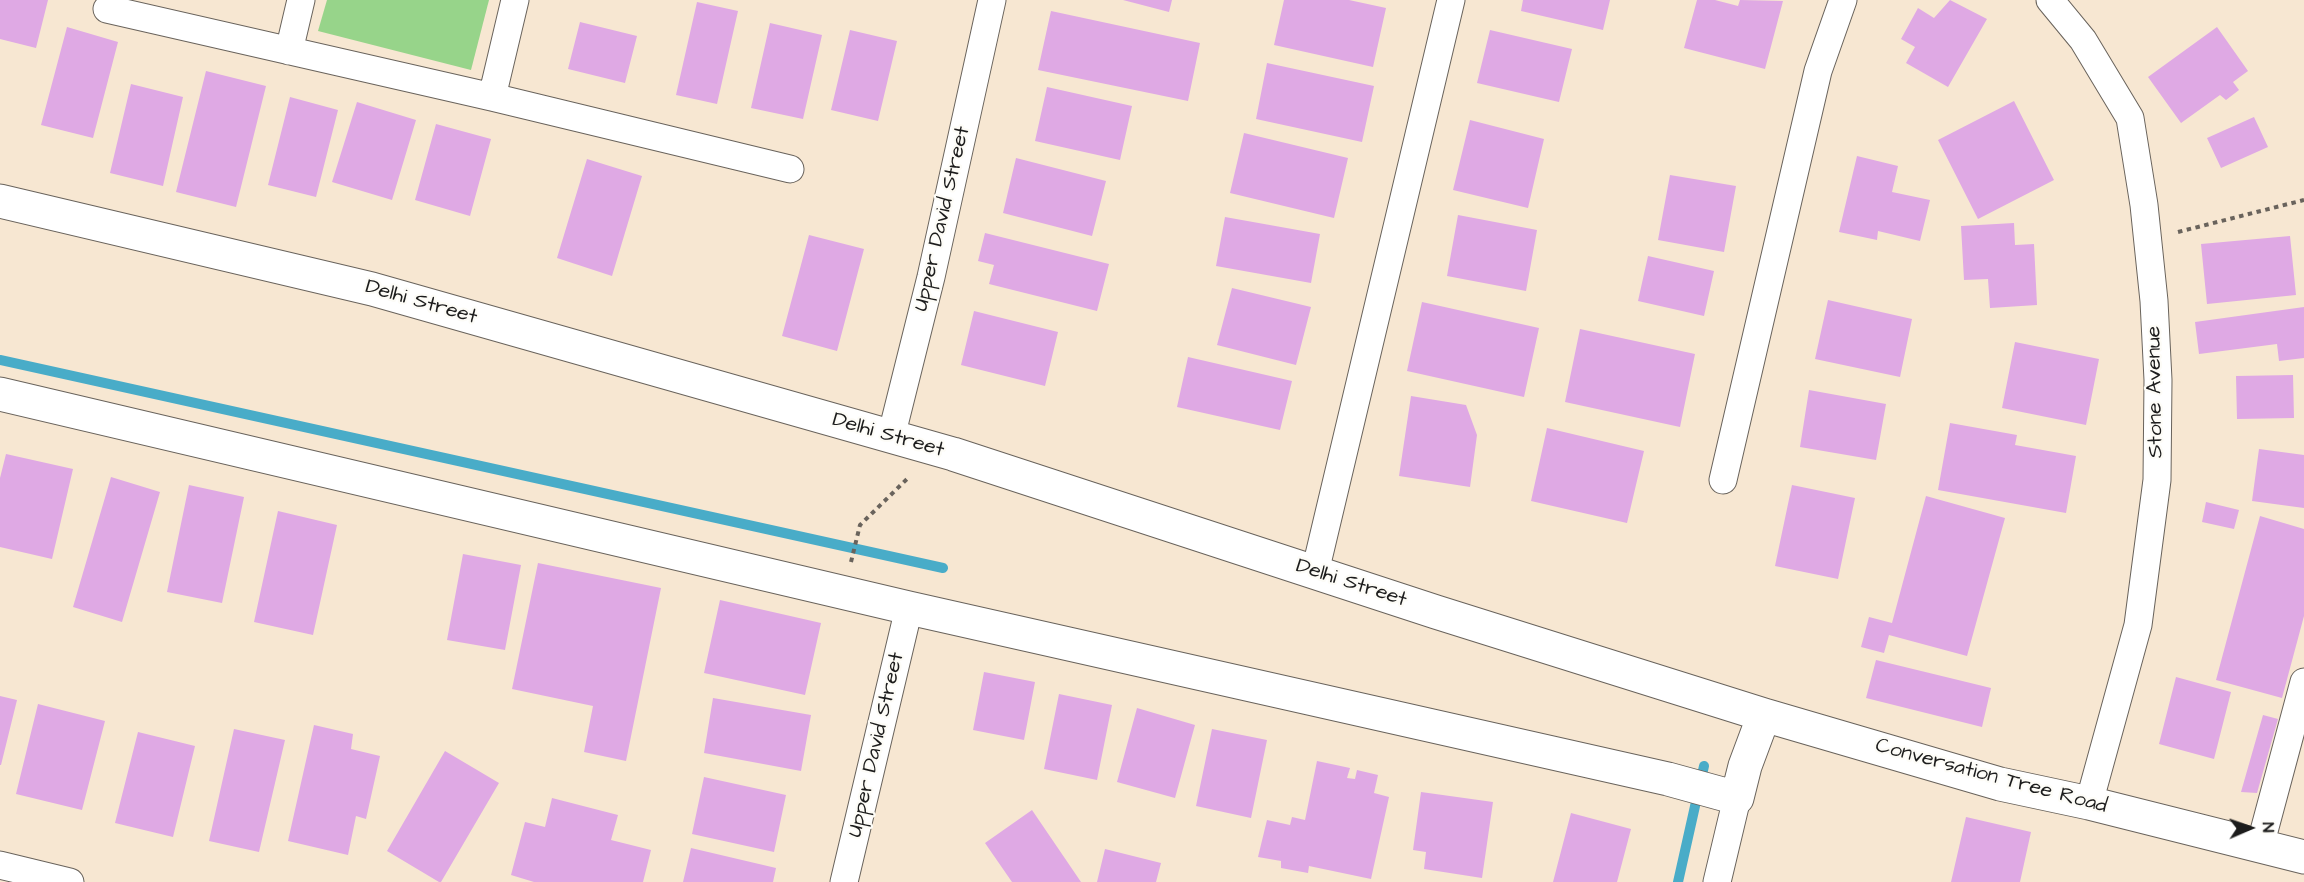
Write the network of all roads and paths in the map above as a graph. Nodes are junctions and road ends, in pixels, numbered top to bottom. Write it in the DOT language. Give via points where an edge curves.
graph roads {
  1 [pos="301,0"];
  2 [pos="515,0"];
  3 [pos="992,0"];
  4 [pos="1451,0"];
  5 [pos="1843,0"];
  6 [pos="2050,0"];
  7 [pos="107,9"];
  8 [pos="289,51"];
  9 [pos="492,97"];
  10 [pos="790,169"];
  11 [pos="2304,200"];
  12 [pos="0,201"];
  13 [pos="2148,240"];
  14 [pos="0,394"];
  15 [pos="905,441"];
  16 [pos="1723,480"];
  17 [pos="1314,572"];
  18 [pos="843,593"];
  19 [pos="909,608"];
  20 [pos="2304,682"];
  21 [pos="1764,715"];
  22 [pos="1727,795"];
  23 [pos="2089,803"];
  24 [pos="2260,846"];
  25 [pos="2304,857"];
  26 [pos="0,865"];
  27 [pos="70,882"];
  28 [pos="844,882"];
  29 [pos="1717,882"];
  1 -- 8 [label="street"];
  2 -- 9 [label="street"];
  3 -- 15 [label="street, Upper David Street" via="931,277"];
  4 -- 17 [label="street"];
  5 -- 16 [label="street" via="1818,71"];
  6 -- 13 [label="street, Stone Avenue" via="2083,40 2130,118"];
  7 -- 8 [label="street"];
  8 -- 9 [label="street"];
  9 -- 10 [label="street"];
  11 -- 13 [label="path"];
  12 -- 15 [label="street, Delhi Street" via="372,289"];
  13 -- 23 [label="street, Stone Avenue" via="2158,380 2157,480 2138,625"];
  14 -- 18 [label="street"];
  15 -- 17 [label="street, Delhi Street"];
  15 -- 18 [label="path" via="910,477 860,525"];
  17 -- 21 [label="street, Delhi Street"];
  18 -- 19 [label="street"];
  19 -- 22 [label="street"];
  19 -- 28 [label="street, Upper David Street"];
  20 -- 24 [label="street"];
  21 -- 22 [label="street" via="1745,766"];
  21 -- 23 [label="street, Conversation Tree Road" via="2000,784"];
  22 -- 29 [label="street"];
  23 -- 24 [label="street, Conversation Tree Road"];
  24 -- 25 [label="street, Conversation Tree Road"];
  26 -- 27 [label="street"];
}
